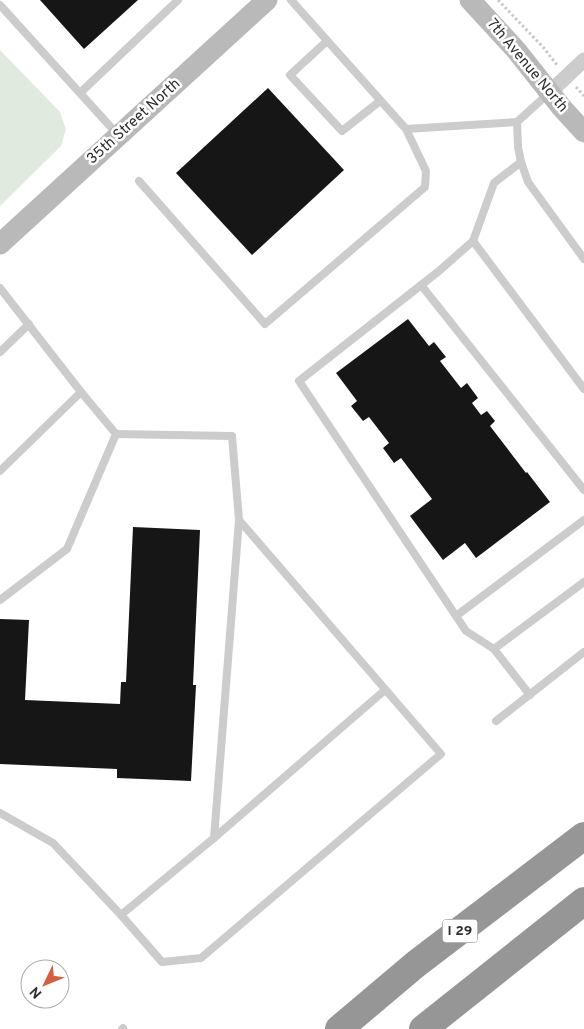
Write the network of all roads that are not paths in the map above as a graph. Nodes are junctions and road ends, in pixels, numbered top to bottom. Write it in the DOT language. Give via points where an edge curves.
graph roads {
  1 [pos="178,0"];
  2 [pos="267,0"];
  3 [pos="291,0"];
  4 [pos="470,0"];
  5 [pos="0,5"];
  6 [pos="327,41"];
  7 [pos="584,60"];
  8 [pos="80,92"];
  9 [pos="550,92"];
  10 [pos="380,101"];
  11 [pos="517,122"];
  12 [pos="406,130"];
  13 [pos="584,132"];
  14 [pos="120,136"];
  15 [pos="521,162"];
  16 [pos="139,181"];
  17 [pos="473,241"];
  18 [pos="0,244"];
  19 [pos="584,259"];
  20 [pos="421,285"];
  21 [pos="0,288"];
  22 [pos="29,324"];
  23 [pos="0,352"];
  24 [pos="584,389"];
  25 [pos="82,392"];
  26 [pos="116,434"];
  27 [pos="0,471"];
  28 [pos="584,490"];
  29 [pos="239,520"];
  30 [pos="584,520"];
  31 [pos="584,582"];
  32 [pos="0,600"];
  33 [pos="456,616"];
  34 [pos="494,649"];
  35 [pos="584,652"];
  36 [pos="384,690"];
  37 [pos="530,695"];
  38 [pos="496,721"];
  39 [pos="0,813"];
  40 [pos="584,836"];
  41 [pos="214,838"];
  42 [pos="584,901"];
  43 [pos="121,915"];
  44 [pos="450,1007"];
  45 [pos="339,1029"];
  46 [pos="423,1029"];
  47 [pos="428,1029"];
  1 -- 8 [label="lane"];
  2 -- 14 [label="street, 35th Street North"];
  3 -- 6 [label="lane"];
  4 -- 9 [label="street, 7th Avenue North"];
  5 -- 8 [label="lane"];
  6 -- 10 [label="lane"];
  6 -- 10 [label="lane" via="290,75 342,131"];
  7 -- 9 [label="street"];
  8 -- 14 [label="lane"];
  9 -- 11 [label="lane"];
  9 -- 13 [label="street, 7th Avenue North"];
  10 -- 12 [label="lane"];
  11 -- 12 [label="lane"];
  11 -- 15 [label="lane"];
  12 -- 16 [label="lane" via="426,171 425,187 265,324"];
  14 -- 18 [label="street, 35th Street North"];
  15 -- 17 [label="lane" via="494,183"];
  15 -- 19 [label="lane" via="528,182"];
  17 -- 20 [label="lane"];
  17 -- 24 [label="lane"];
  20 -- 28 [label="lane"];
  20 -- 33 [label="lane" via="299,381"];
  21 -- 22 [label="lane"];
  22 -- 23 [label="lane"];
  22 -- 25 [label="lane"];
  25 -- 26 [label="lane"];
  25 -- 27 [label="lane"];
  26 -- 29 [label="lane" via="232,436"];
  26 -- 32 [label="lane" via="68,549"];
  29 -- 36 [label="lane"];
  29 -- 41 [label="lane"];
  30 -- 33 [label="lane"];
  31 -- 34 [label="lane"];
  33 -- 34 [label="lane" via="466,631"];
  34 -- 37 [label="lane"];
  35 -- 37 [label="lane"];
  36 -- 41 [label="lane"];
  36 -- 43 [label="lane" via="441,754 426,767 200,958 162,962"];
  37 -- 38 [label="lane"];
  39 -- 43 [label="lane" via="53,843"];
  40 -- 45 [label="highway, I 29" via="416,964"];
  41 -- 43 [label="lane"];
  42 -- 44 [label="highway"];
  44 -- 46 [label="highway"];
  44 -- 47 [label="highway"];
}
